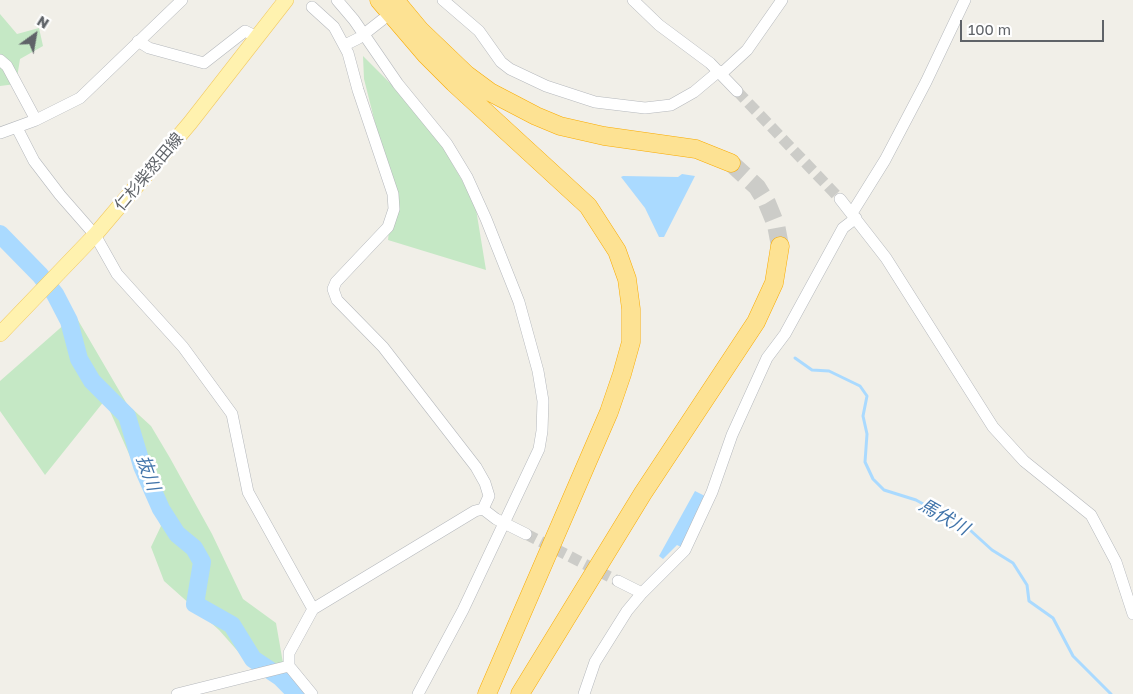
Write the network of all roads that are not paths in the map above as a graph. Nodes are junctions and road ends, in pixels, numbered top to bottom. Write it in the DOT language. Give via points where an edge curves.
graph roads {
  1 [pos="182,0"];
  2 [pos="286,0"];
  3 [pos="337,0"];
  4 [pos="380,0"];
  5 [pos="395,0"];
  6 [pos="443,0"];
  7 [pos="633,0"];
  8 [pos="782,0"];
  9 [pos="965,0"];
  10 [pos="312,7"];
  11 [pos="382,20"];
  12 [pos="364,35"];
  13 [pos="257,37"];
  14 [pos="138,41"];
  15 [pos="345,45"];
  16 [pos="0,60"];
  17 [pos="720,73"];
  18 [pos="738,91"];
  19 [pos="36,120"];
  20 [pos="17,128"];
  21 [pos="0,133"];
  22 [pos="732,163"];
  23 [pos="840,199"];
  24 [pos="854,216"];
  25 [pos="95,235"];
  26 [pos="780,246"];
  27 [pos="0,334"];
  28 [pos="482,509"];
  29 [pos="504,523"];
  30 [pos="526,534"];
  31 [pos="618,581"];
  32 [pos="642,593"];
  33 [pos="312,609"];
  34 [pos="1133,614"];
  35 [pos="284,667"];
  36 [pos="422,693"];
  37 [pos="177,694"];
  38 [pos="312,694"];
  39 [pos="487,694"];
  40 [pos="520,694"];
  41 [pos="584,694"];
  1 -- 14 [label="street"];
  2 -- 13 [label="main road, 仁杉柴怒田線"];
  3 -- 12 [label="street"];
  4 -- 39 [label="highway" via="454,84 588,206 617,251 628,279 631,342 622,374 609,412"];
  5 -- 22 [label="highway" via="467,75 490,92 536,116 560,126 604,136 696,149"];
  6 -- 17 [label="street" via="484,36 501,62 510,69 546,86 595,102 645,108 671,106"];
  7 -- 17 [label="street"];
  8 -- 17 [label="street" via="747,50"];
  9 -- 24 [label="street" via="926,82"];
  10 -- 15 [label="street" via="334,27"];
  11 -- 12 [label="street"];
  12 -- 15 [label="street"];
  12 -- 29 [label="street" via="461,166 490,227 523,314 541,386 542,431 539,449"];
  13 -- 14 [label="street" via="245,31 204,63 149,48"];
  13 -- 25 [label="main road, 仁杉柴怒田線" via="190,123"];
  14 -- 19 [label="street" via="80,98"];
  15 -- 28 [label="street" via="393,194 394,209 388,227 333,289 337,300 384,347 476,467 489,496"];
  16 -- 19 [label="street" via="7,66"];
  17 -- 18 [label="street"];
  19 -- 20 [label="street"];
  20 -- 21 [label="street"];
  20 -- 25 [label="street" via="44,175"];
  23 -- 24 [label="street"];
  24 -- 32 [label="street" via="843,228 785,334 767,358 685,550"];
  24 -- 34 [label="street" via="886,258 993,427 1024,461 1091,515 1116,562"];
  25 -- 27 [label="main road, 仁杉柴怒田線"];
  25 -- 33 [label="street" via="117,274 183,347 232,414 248,492"];
  26 -- 40 [label="highway" via="774,284 756,322 644,493"];
  28 -- 29 [label="street"];
  28 -- 33 [label="street"];
  29 -- 30 [label="street"];
  29 -- 36 [label="street"];
  31 -- 32 [label="street"];
  32 -- 41 [label="street" via="600,654"];
  33 -- 35 [label="street"];
  35 -- 37 [label="street"];
  35 -- 38 [label="street"];
}
